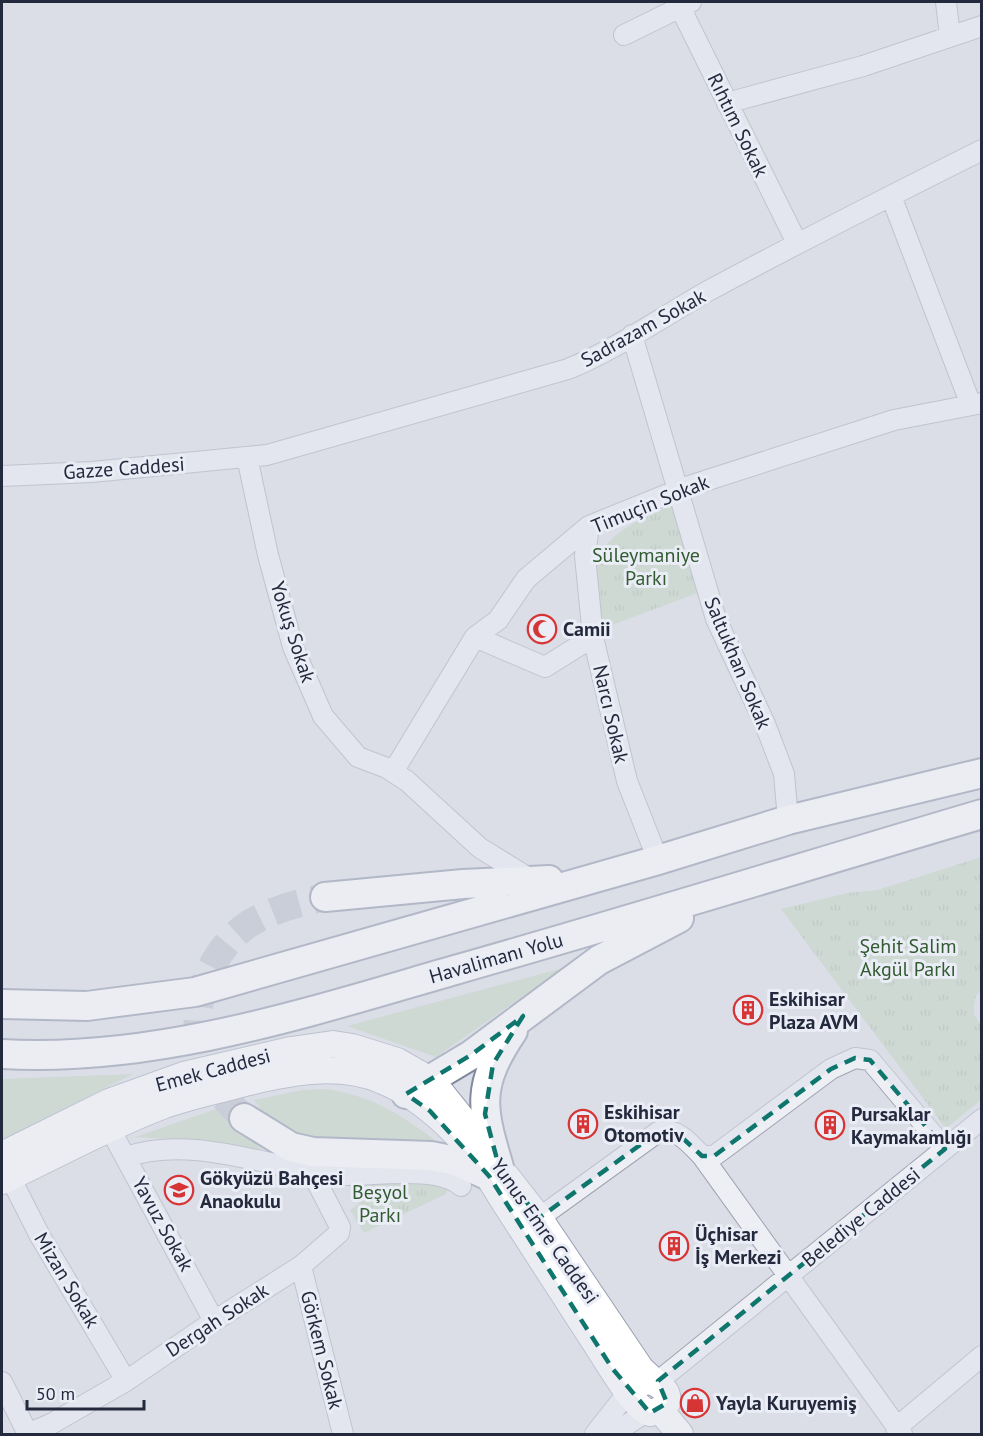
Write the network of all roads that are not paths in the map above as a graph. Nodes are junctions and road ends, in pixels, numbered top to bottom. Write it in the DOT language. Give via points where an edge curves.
graph roads {
  1 [pos="946,2"];
  2 [pos="685,4"];
  3 [pos="981,26"];
  4 [pos="624,35"];
  5 [pos="950,36"];
  6 [pos="727,103"];
  7 [pos="981,150"];
  8 [pos="891,196"];
  9 [pos="797,243"];
  10 [pos="632,335"];
  11 [pos="976,404"];
  12 [pos="247,457"];
  13 [pos="2,476"];
  14 [pos="677,490"];
  15 [pos="589,526"];
  16 [pos="593,637"];
  17 [pos="475,638"];
  18 [pos="981,763"];
  19 [pos="393,772"];
  20 [pos="981,773"];
  21 [pos="883,798"];
  22 [pos="981,814"];
  23 [pos="788,820"];
  24 [pos="658,860"];
  25 [pos="608,875"];
  26 [pos="534,881"];
  27 [pos="714,894"];
  28 [pos="325,897"];
  29 [pos="2,1004"];
  30 [pos="523,1016"];
  31 [pos="2,1054"];
  32 [pos="432,1081"];
  33 [pos="406,1094"];
  34 [pos="244,1118"];
  35 [pos="981,1119"];
  36 [pos="110,1129"];
  37 [pos="945,1149"];
  38 [pos="702,1156"];
  39 [pos="126,1157"];
  40 [pos="310,1169"];
  41 [pos="4,1171"];
  42 [pos="494,1171"];
  43 [pos="461,1186"];
  44 [pos="539,1218"];
  45 [pos="301,1266"];
  46 [pos="789,1277"];
  47 [pos="214,1320"];
  48 [pos="981,1356"];
  49 [pos="126,1380"];
  50 [pos="2,1382"];
  51 [pos="656,1383"];
  52 [pos="628,1391"];
  53 [pos="653,1411"];
  54 [pos="55,1429"];
  55 [pos="899,1431"];
  56 [pos="28,1434"];
  57 [pos="343,1434"];
  58 [pos="595,1434"];
  59 [pos="613,1434"];
  60 [pos="680,1434"];
  1 -- 5 [label="street"];
  2 -- 4 [label="street"];
  2 -- 6 [label="street, Rıhtım Sokak"];
  3 -- 5 [label="street"];
  5 -- 6 [label="street" via="863,66"];
  6 -- 9 [label="street, Rıhtım Sokak"];
  7 -- 8 [label="street, Sadrazam Sokak"];
  8 -- 9 [label="street, Sadrazam Sokak"];
  8 -- 11 [label="street"];
  9 -- 10 [label="street, Sadrazam Sokak"];
  10 -- 12 [label="street, Sadrazam Sokak" via="568,369 277,452"];
  10 -- 14 [label="street, Saltukhan Sokak"];
  11 -- 14 [label="street, Timuçin Sokak" via="894,420"];
  12 -- 13 [label="street, Gazze Caddesi"];
  12 -- 19 [label="street, Yokuş Sokak" via="293,647 323,716 358,757"];
  14 -- 15 [label="street, Timuçin Sokak"];
  14 -- 23 [label="street, Saltukhan Sokak" via="716,619 784,774"];
  15 -- 16 [label="street, Narcı Sokak" via="585,556"];
  15 -- 17 [label="street, Timuçin Sokak" via="526,579 498,620"];
  16 -- 17 [label="street" via="545,667"];
  16 -- 24 [label="street, Narcı Sokak" via="627,781"];
  17 -- 19 [label="street, Timuçin Sokak"];
  18 -- 21 [label="highway"];
  19 -- 26 [label="street, Yokuş Sokak" via="480,848"];
  20 -- 21 [label="highway"];
  21 -- 23 [label="highway"];
  22 -- 27 [label="highway, Havalimanı Yolu"];
  23 -- 24 [label="highway"];
  24 -- 25 [label="highway"];
  25 -- 26 [label="highway"];
  25 -- 29 [label="highway" via="195,992 87,1006"];
  26 -- 28 [label="highway"];
  27 -- 30 [label="highway" via="675,921 599,960"];
  27 -- 31 [label="highway, Havalimanı Yolu" via="408,984 245,1027 114,1049 48,1055"];
  30 -- 32 [label="highway"];
  30 -- 42 [label="highway" via="496,1057 486,1086 485,1114"];
  32 -- 33 [label="highway"];
  32 -- 41 [label="main road, Emek Caddesi" via="375,1053 316,1045 184,1075 109,1102"];
  32 -- 42 [label="main road, Yunus Emre Caddesi"];
  33 -- 36 [label="main road" via="367,1076 337,1071 295,1073 191,1096"];
  33 -- 42 [label="main road"];
  34 -- 42 [label="highway" via="291,1147 339,1154 431,1156"];
  35 -- 37 [label="street, Belediye Caddesi"];
  36 -- 39 [label="street, Yavuz Sokak"];
  36 -- 41 [label="main road"];
  37 -- 38 [label="street" via="864,1057 845,1060 714,1156"];
  37 -- 46 [label="street, Belediye Caddesi"];
  38 -- 44 [label="street" via="676,1132 658,1132"];
  38 -- 46 [label="street"];
  39 -- 40 [label="street" via="163,1148"];
  39 -- 47 [label="street, Yavuz Sokak"];
  40 -- 43 [label="street" via="345,1175 434,1175"];
  40 -- 45 [label="street, Dergah Sokak" via="340,1227 339,1233"];
  41 -- 49 [label="street, Mizan Sokak"];
  42 -- 44 [label="main road, Yunus Emre Caddesi"];
  42 -- 52 [label="main road"];
  44 -- 51 [label="main road, Yunus Emre Caddesi" via="641,1370"];
  45 -- 47 [label="street, Dergah Sokak"];
  45 -- 57 [label="street, Görkem Sokak"];
  46 -- 51 [label="street, Belediye Caddesi"];
  46 -- 55 [label="street"];
  47 -- 49 [label="street, Dergah Sokak"];
  48 -- 55 [label="street"];
  49 -- 54 [label="street, Dergah Sokak"];
  50 -- 56 [label="street"];
  51 -- 52 [label="main road" via="645,1381"];
  51 -- 53 [label="main road" via="668,1398 665,1407"];
  52 -- 53 [label="main road"];
  52 -- 58 [label="street"];
  53 -- 59 [label="street"];
  53 -- 60 [label="main road"];
  54 -- 56 [label="street, Dergah Sokak"];
}
